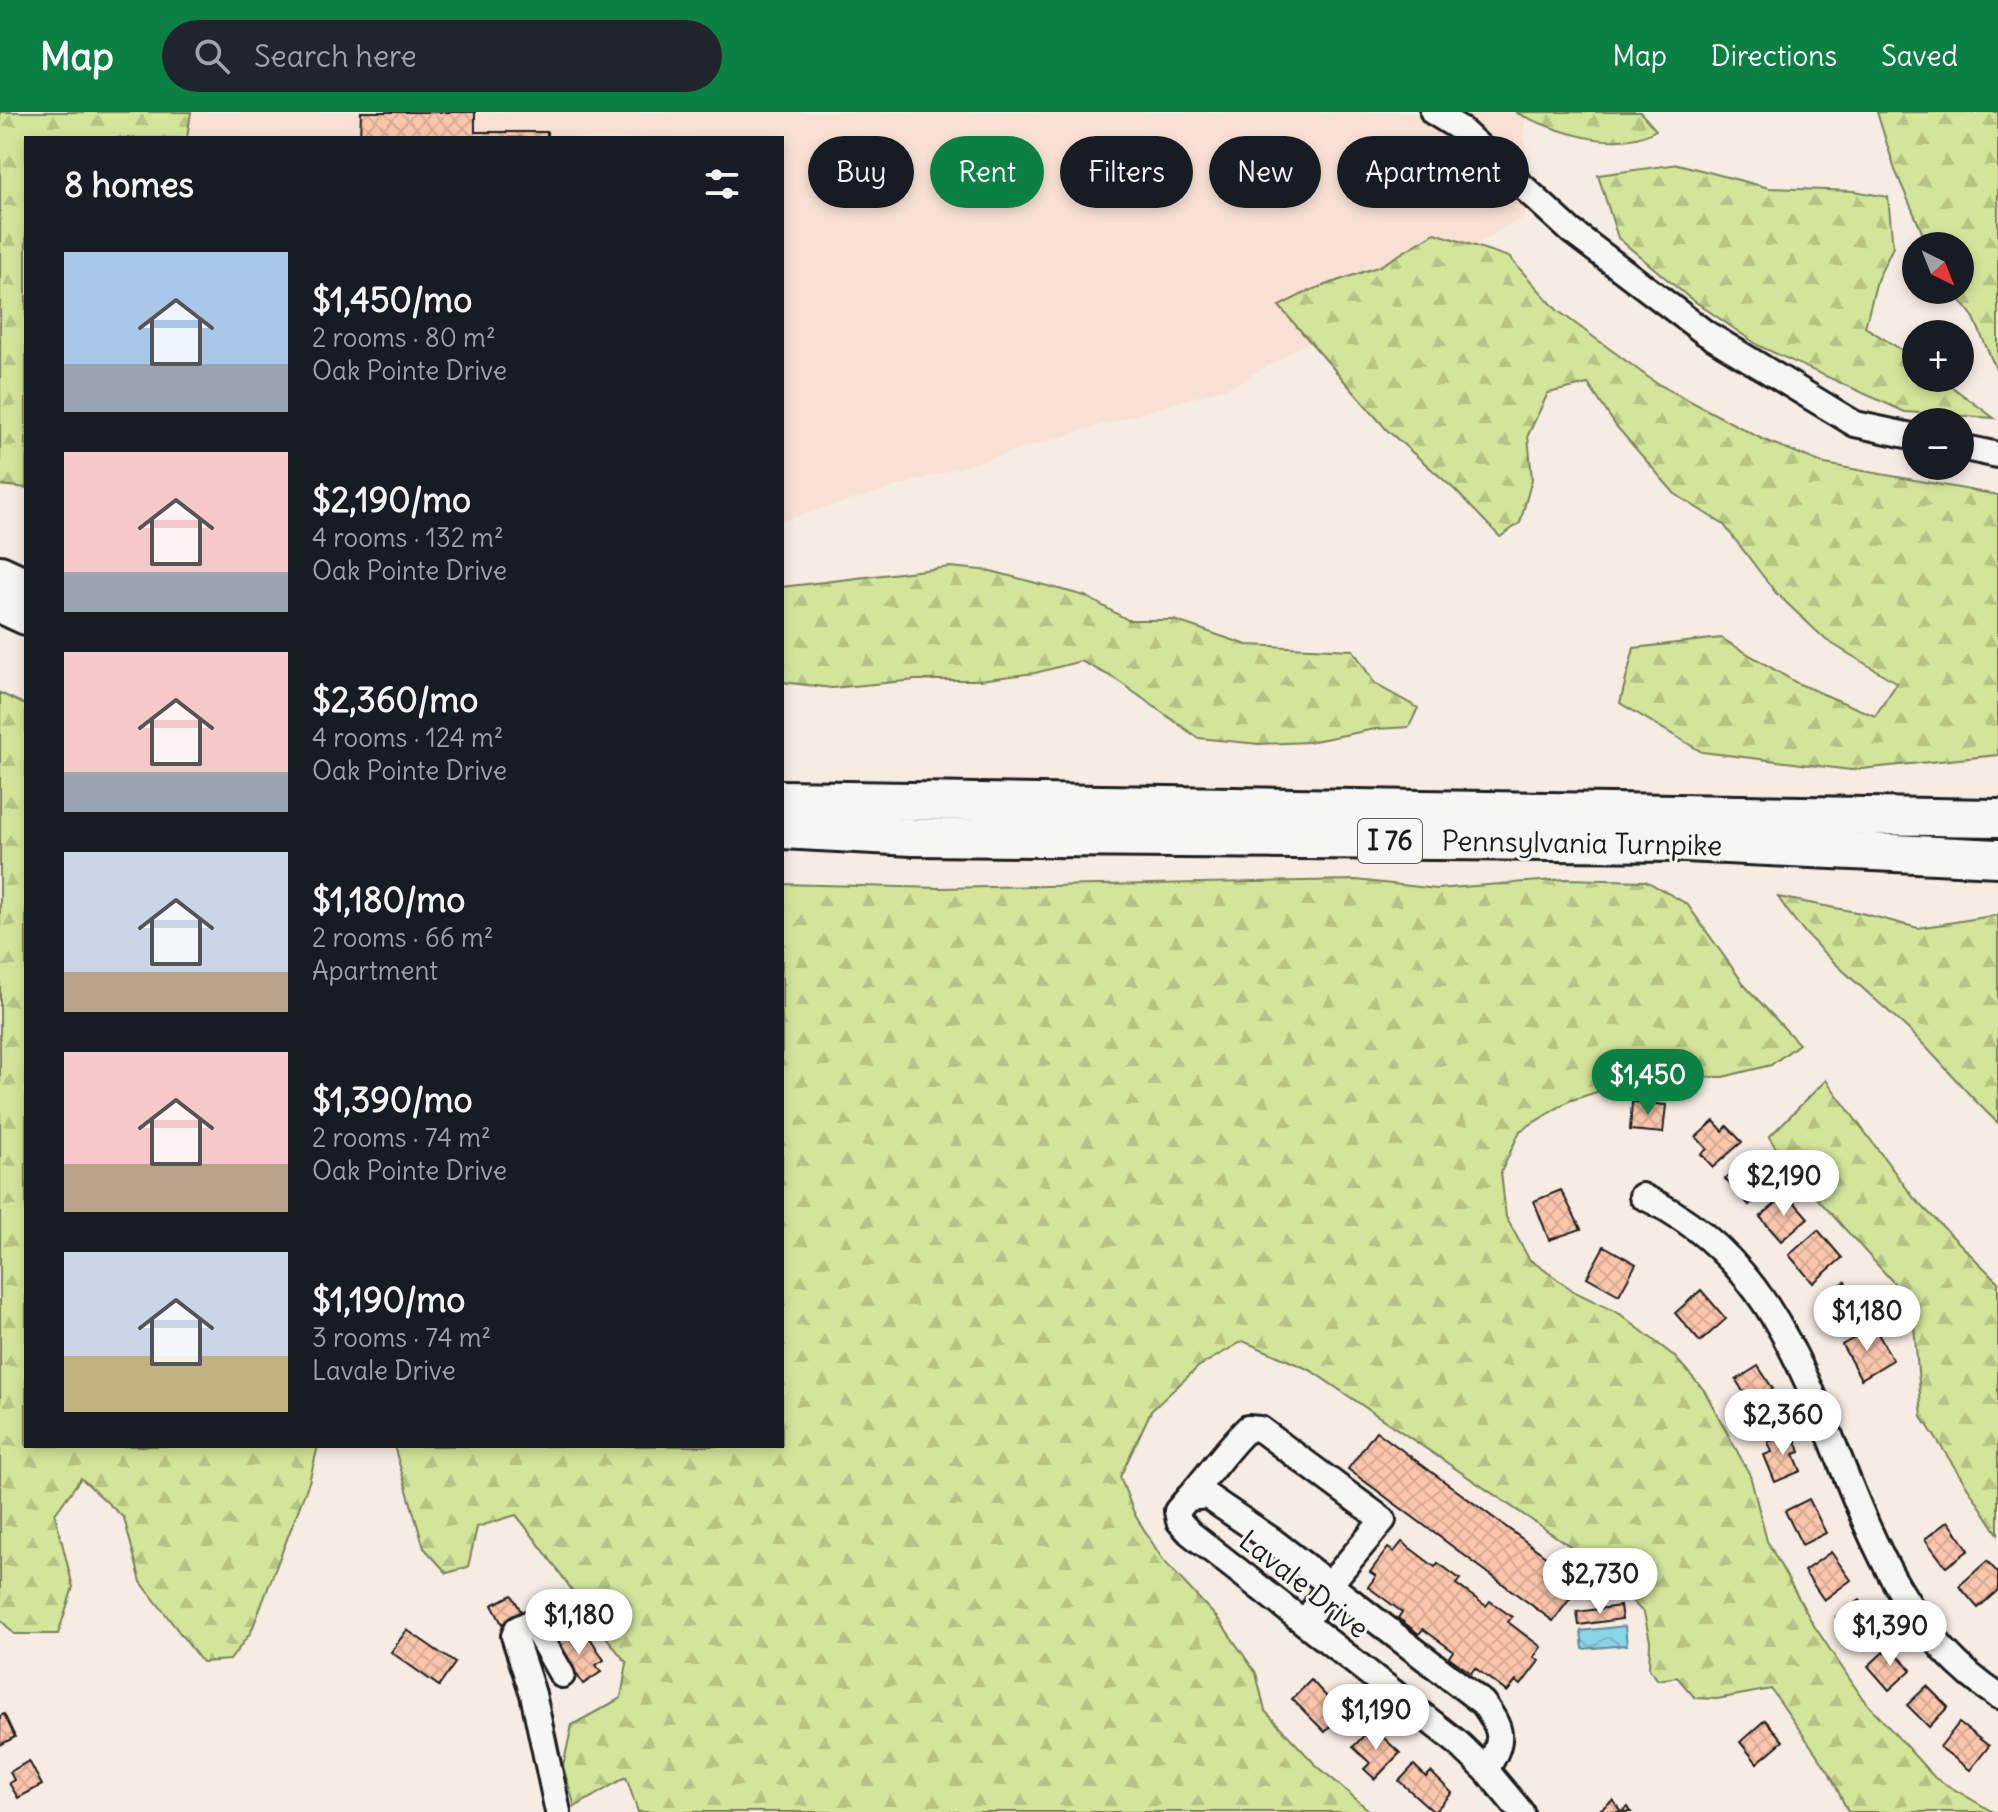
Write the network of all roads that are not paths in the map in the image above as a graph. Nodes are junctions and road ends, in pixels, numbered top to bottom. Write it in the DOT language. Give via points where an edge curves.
graph roads {
  1 [pos="1433,112"];
  2 [pos="1902,434"];
  3 [pos="1974,450"];
  4 [pos="1998,455"];
  5 [pos="0,574"];
  6 [pos="24,585"];
  7 [pos="0,604"];
  8 [pos="24,615"];
  9 [pos="784,799"];
  10 [pos="1998,818"];
  11 [pos="784,830"];
  12 [pos="1998,858"];
  13 [pos="1642,1196"];
  14 [pos="1188,1498"];
  15 [pos="1330,1584"];
  16 [pos="1305,1623"];
  17 [pos="562,1675"];
  18 [pos="1998,1696"];
  19 [pos="1486,1770"];
  20 [pos="558,1812"];
  21 [pos="1521,1812"];
  1 -- 2 [label="street" via="1459,128 1571,231 1704,332 1855,424"];
  3 -- 4 [label="street"];
  5 -- 6 [label="highway"];
  7 -- 8 [label="highway"];
  9 -- 10 [label="highway, Pennsylvania Turnpike / I 76"];
  11 -- 12 [label="highway, Pennsylvania Turnpike / I 76" via="912,837 1684,843"];
  13 -- 18 [label="street" via="1693,1225 1727,1257 1775,1320 1814,1389 1891,1578 1942,1647"];
  14 -- 15 [label="street" via="1207,1496"];
  14 -- 15 [label="street" via="1248,1428 1260,1429 1383,1520"];
  14 -- 16 [label="street, Lavale Drive" via="1177,1511 1190,1533"];
  15 -- 16 [label="street"];
  15 -- 19 [label="street" via="1483,1703 1500,1727 1499,1749"];
  16 -- 19 [label="street, Lavale Drive"];
  17 -- 20 [label="street" via="534,1626 517,1629 514,1636 533,1694"];
  19 -- 21 [label="street, Lavale Drive"];
}
